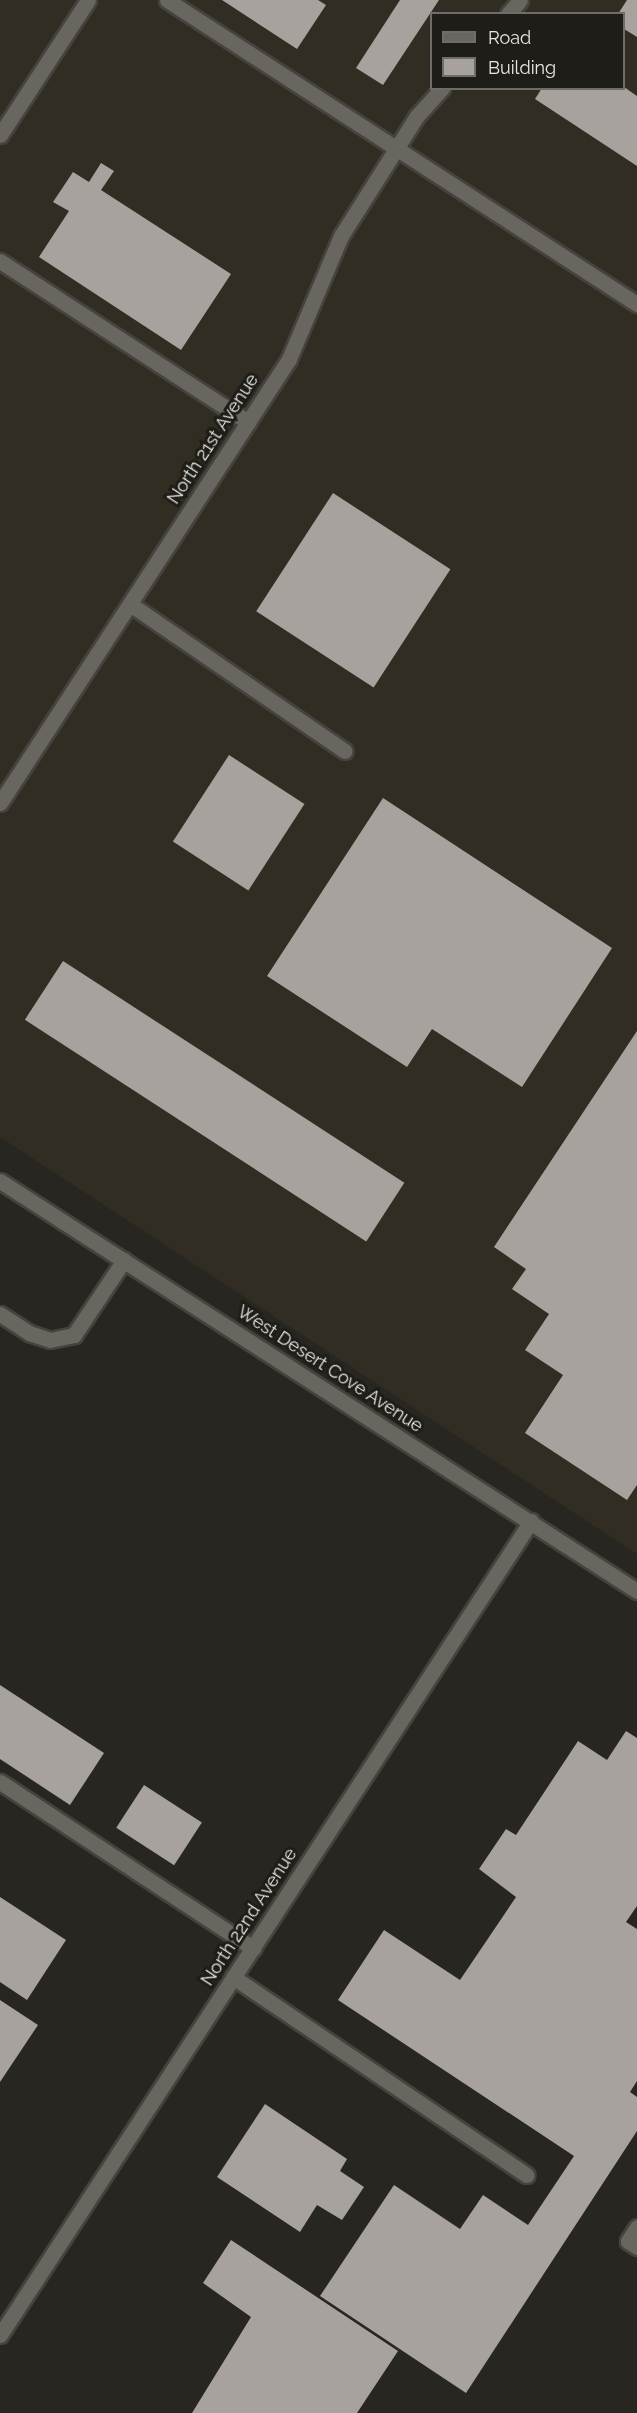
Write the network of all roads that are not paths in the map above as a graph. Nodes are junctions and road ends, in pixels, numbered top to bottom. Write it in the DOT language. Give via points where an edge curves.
graph roads {
  1 [pos="88,0"];
  2 [pos="167,0"];
  3 [pos="520,0"];
  4 [pos="510,12"];
  5 [pos="440,90"];
  6 [pos="0,135"];
  7 [pos="397,149"];
  8 [pos="0,261"];
  9 [pos="637,304"];
  10 [pos="248,422"];
  11 [pos="130,604"];
  12 [pos="345,751"];
  13 [pos="0,803"];
  14 [pos="0,1181"];
  15 [pos="124,1260"];
  16 [pos="0,1314"];
  17 [pos="531,1521"];
  18 [pos="637,1592"];
  19 [pos="0,1782"];
  20 [pos="253,1948"];
  21 [pos="233,1977"];
  22 [pos="526,2175"];
  23 [pos="637,2227"];
  24 [pos="637,2247"];
  25 [pos="0,2335"];
  1 -- 6 [label="street"];
  2 -- 7 [label="street"];
  3 -- 4 [label="street"];
  5 -- 7 [label="street, North 21st Avenue"];
  7 -- 9 [label="street"];
  7 -- 10 [label="street, North 21st Avenue" via="341,236 290,358"];
  8 -- 10 [label="street"];
  10 -- 11 [label="street, North 21st Avenue"];
  11 -- 12 [label="street"];
  11 -- 13 [label="street, North 21st Avenue"];
  14 -- 15 [label="street, West Desert Cove Avenue"];
  15 -- 16 [label="street" via="74,1335 50,1340 29,1333"];
  15 -- 17 [label="street, West Desert Cove Avenue"];
  17 -- 18 [label="street, West Desert Cove Avenue"];
  17 -- 20 [label="street, North 22nd Avenue"];
  19 -- 20 [label="street"];
  20 -- 21 [label="street, North 22nd Avenue"];
  21 -- 22 [label="street"];
  21 -- 25 [label="street, North 22nd Avenue"];
  23 -- 24 [label="street" via="628,2241"];
}
